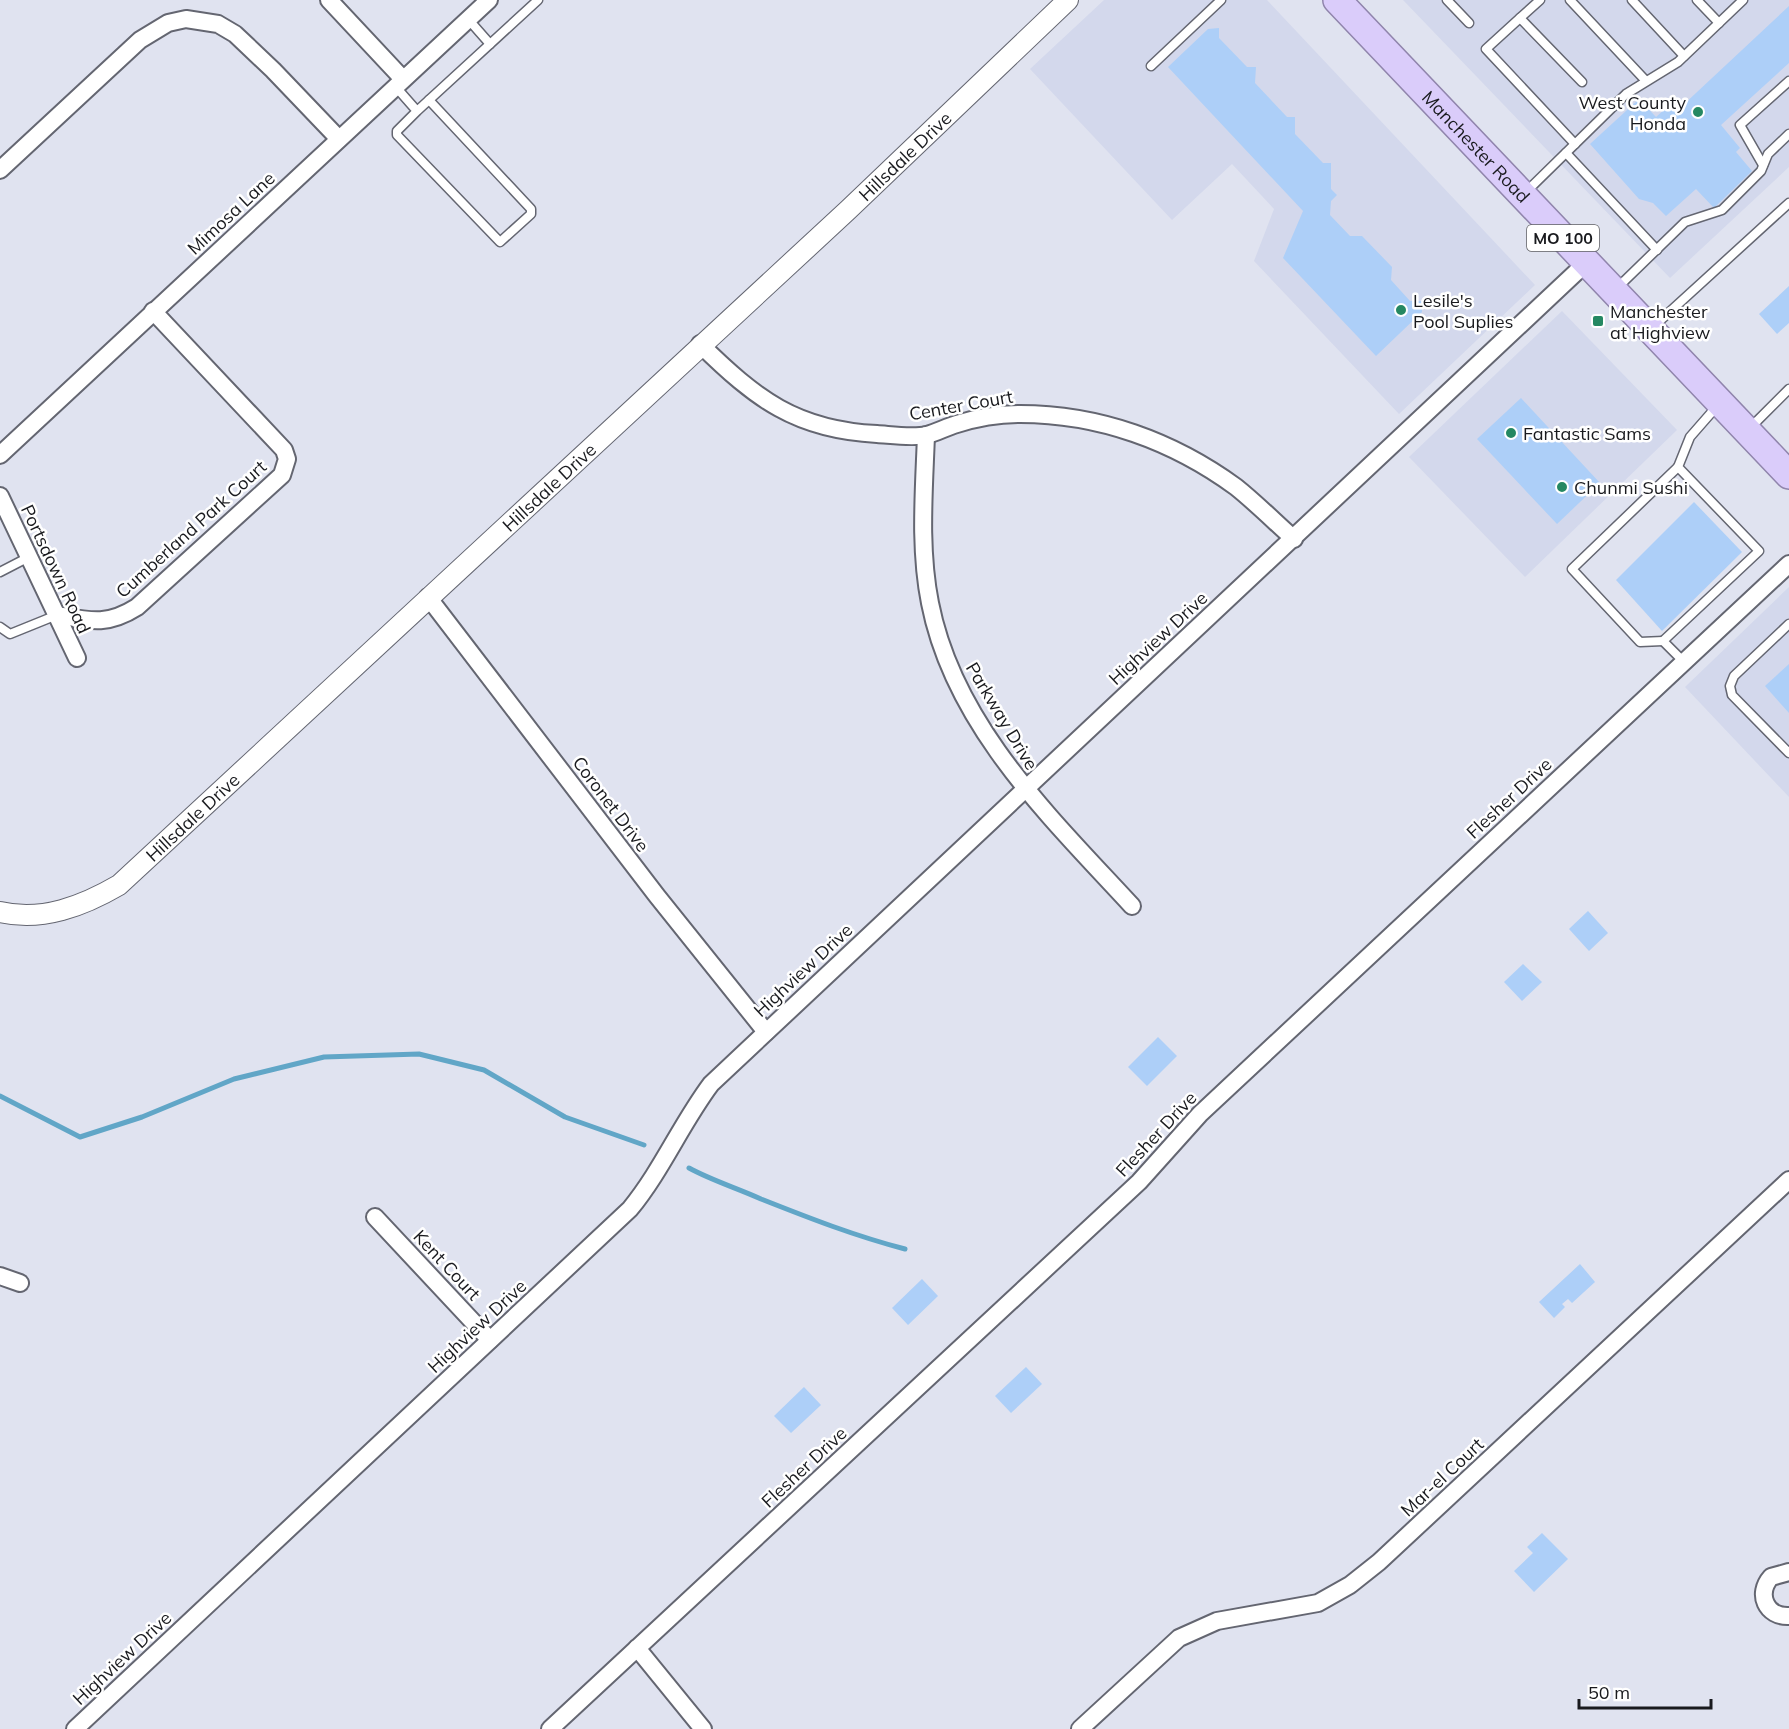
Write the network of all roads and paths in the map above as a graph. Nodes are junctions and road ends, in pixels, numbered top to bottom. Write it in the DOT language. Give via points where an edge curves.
graph roads {
  1 [pos="329,0"];
  2 [pos="489,0"];
  3 [pos="538,0"];
  4 [pos="1068,0"];
  5 [pos="1221,0"];
  6 [pos="1337,0"];
  7 [pos="1447,0"];
  8 [pos="1540,0"];
  9 [pos="1570,0"];
  10 [pos="1632,0"];
  11 [pos="1697,0"];
  12 [pos="1743,0"];
  13 [pos="1520,18"];
  14 [pos="468,19"];
  15 [pos="1468,23"];
  16 [pos="1719,23"];
  17 [pos="490,44"];
  18 [pos="1684,56"];
  19 [pos="1151,66"];
  20 [pos="1646,81"];
  21 [pos="1789,81"];
  22 [pos="399,82"];
  23 [pos="1582,82"];
  24 [pos="429,100"];
  25 [pos="417,111"];
  26 [pos="1789,134"];
  27 [pos="339,139"];
  28 [pos="1575,144"];
  29 [pos="1566,153"];
  30 [pos="1763,165"];
  31 [pos="0,170"];
  32 [pos="1522,196"];
  33 [pos="1789,203"];
  34 [pos="1657,250"];
  35 [pos="1587,263"];
  36 [pos="1614,292"];
  37 [pos="153,311"];
  38 [pos="1650,330"];
  39 [pos="700,344"];
  40 [pos="1789,389"];
  41 [pos="1720,403"];
  42 [pos="1748,431"];
  43 [pos="926,435"];
  44 [pos="0,455"];
  45 [pos="1678,467"];
  46 [pos="1789,475"];
  47 [pos="0,496"];
  48 [pos="1294,539"];
  49 [pos="29,557"];
  50 [pos="1789,564"];
  51 [pos="0,572"];
  52 [pos="428,597"];
  53 [pos="57,615"];
  54 [pos="1789,624"];
  55 [pos="0,627"];
  56 [pos="1663,641"];
  57 [pos="77,658"];
  58 [pos="1684,662"];
  59 [pos="1789,753"];
  60 [pos="1024,790"];
  61 [pos="1132,906"];
  62 [pos="0,912"];
  63 [pos="766,1032"];
  64 [pos="1789,1180"];
  65 [pos="375,1217"];
  66 [pos="0,1276"];
  67 [pos="20,1283"];
  68 [pos="490,1340"];
  69 [pos="1789,1572"];
  70 [pos="1789,1616"];
  71 [pos="637,1648"];
  72 [pos="75,1729"];
  73 [pos="550,1729"];
  74 [pos="703,1729"];
  75 [pos="1080,1729"];
  1 -- 22 [label="street"];
  2 -- 14 [label="street, Mimosa Lane"];
  3 -- 17 [label="lane"];
  4 -- 39 [label="street, Hillsdale Drive" via="848,210"];
  5 -- 19 [label="lane"];
  6 -- 32 [label="highway, Manchester Road / MO 100"];
  7 -- 15 [label="lane"];
  8 -- 13 [label="lane"];
  9 -- 20 [label="lane"];
  10 -- 18 [label="lane"];
  11 -- 16 [label="lane"];
  12 -- 16 [label="lane"];
  13 -- 23 [label="lane"];
  13 -- 28 [label="lane" via="1486,49"];
  14 -- 17 [label="lane"];
  14 -- 22 [label="street, Mimosa Lane"];
  16 -- 18 [label="lane"];
  17 -- 24 [label="lane"];
  18 -- 20 [label="lane"];
  20 -- 28 [label="lane" via="1626,94"];
  21 -- 30 [label="lane" via="1740,126"];
  22 -- 25 [label="lane"];
  22 -- 27 [label="street, Mimosa Lane"];
  24 -- 25 [label="lane"];
  24 -- 25 [label="lane" via="531,209 531,214 500,242 397,135"];
  26 -- 30 [label="lane" via="1768,154"];
  27 -- 31 [label="street" via="235,34 218,24 186,20 168,23 140,40"];
  27 -- 37 [label="street, Mimosa Lane"];
  28 -- 29 [label="lane"];
  29 -- 32 [label="lane"];
  29 -- 34 [label="lane"];
  30 -- 34 [label="lane" via="1722,210 1685,222"];
  32 -- 35 [label="highway, Manchester Road / MO 100"];
  33 -- 38 [label="lane"];
  34 -- 36 [label="lane"];
  35 -- 36 [label="highway, Manchester Road / MO 100"];
  35 -- 48 [label="street, Highview Drive"];
  36 -- 38 [label="highway, Manchester Road / MO 100"];
  37 -- 44 [label="street, Mimosa Lane"];
  37 -- 53 [label="street, Cumberland Park Court" via="284,450 287,459 282,474 136,607 118,618 96,622"];
  38 -- 41 [label="highway, Manchester Road / MO 100"];
  39 -- 43 [label="street, Center Court" via="741,385 781,410 819,426 858,433"];
  39 -- 52 [label="street, Hillsdale Drive"];
  40 -- 42 [label="lane"];
  41 -- 42 [label="highway, Manchester Road / MO 100"];
  41 -- 45 [label="lane" via="1690,437"];
  42 -- 46 [label="highway, Manchester Road / MO 100"];
  43 -- 48 [label="street, Center Court" via="958,423 1018,414 1096,422 1130,431 1197,461 1237,488"];
  43 -- 60 [label="street, Parkway Drive" via="925,564 938,638 969,705"];
  45 -- 56 [label="lane" via="1759,551"];
  45 -- 56 [label="lane" via="1572,569 1640,642"];
  47 -- 49 [label="street, Portsdown Road"];
  48 -- 60 [label="street, Highview Drive"];
  49 -- 51 [label="lane"];
  49 -- 53 [label="street, Portsdown Road"];
  50 -- 58 [label="street, Flesher Drive"];
  52 -- 62 [label="street, Hillsdale Drive" via="119,885 66,910 38,915"];
  52 -- 63 [label="street, Coronet Drive"];
  53 -- 55 [label="lane" via="10,634"];
  53 -- 57 [label="street, Portsdown Road"];
  54 -- 59 [label="lane" via="1734,676 1730,686 1732,695"];
  56 -- 58 [label="lane"];
  58 -- 71 [label="street, Flesher Drive" via="1200,1114 1139,1182"];
  60 -- 61 [label="street, Parkway Drive"];
  60 -- 63 [label="street, Highview Drive"];
  63 -- 68 [label="street, Highview Drive" via="711,1084 691,1111 664,1163 630,1209"];
  64 -- 75 [label="street, Mar-el Court" via="1350,1585 1318,1603 1217,1621 1179,1638"];
  65 -- 68 [label="street, Kent Court"];
  66 -- 67 [label="street"];
  68 -- 72 [label="street, Highview Drive"];
  69 -- 70 [label="street" via="1771,1577 1763,1596 1775,1614"];
  71 -- 73 [label="street, Flesher Drive"];
  71 -- 74 [label="street"];
}
